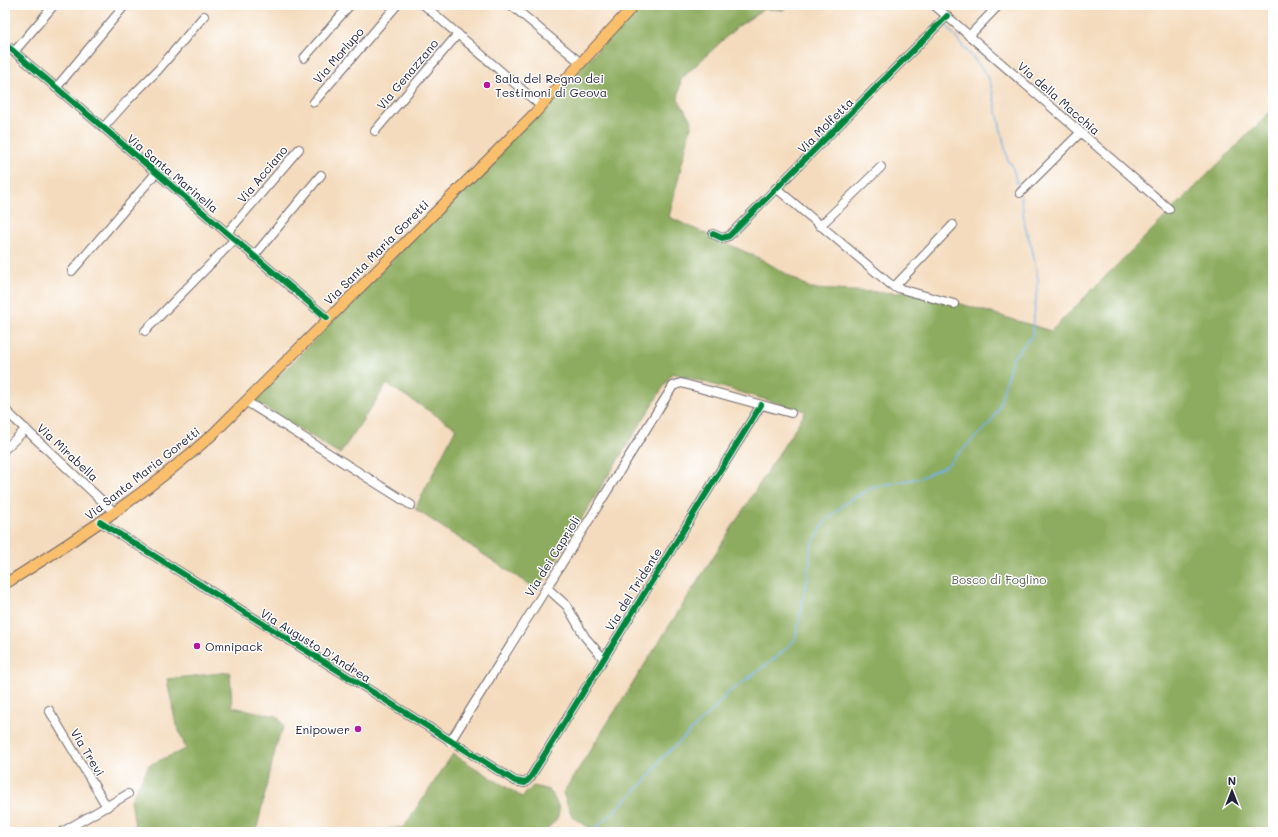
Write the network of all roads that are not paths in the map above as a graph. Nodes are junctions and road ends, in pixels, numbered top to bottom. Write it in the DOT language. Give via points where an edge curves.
graph roads {
  1 [pos="54,5"];
  2 [pos="125,5"];
  3 [pos="350,5"];
  4 [pos="397,5"];
  5 [pos="424,5"];
  6 [pos="511,5"];
  7 [pos="634,5"];
  8 [pos="934,5"];
  9 [pos="999,5"];
  10 [pos="204,16"];
  11 [pos="945,19"];
  12 [pos="458,34"];
  13 [pos="969,36"];
  14 [pos="5,44"];
  15 [pos="14,52"];
  16 [pos="304,58"];
  17 [pos="581,63"];
  18 [pos="56,88"];
  19 [pos="314,102"];
  20 [pos="542,106"];
  21 [pos="104,128"];
  22 [pos="375,131"];
  23 [pos="1080,133"];
  24 [pos="299,149"];
  25 [pos="881,167"];
  26 [pos="156,173"];
  27 [pos="321,175"];
  28 [pos="870,184"];
  29 [pos="776,188"];
  30 [pos="1020,193"];
  31 [pos="1169,209"];
  32 [pos="953,225"];
  33 [pos="822,228"];
  34 [pos="227,233"];
  35 [pos="713,234"];
  36 [pos="235,239"];
  37 [pos="254,256"];
  38 [pos="72,271"];
  39 [pos="894,287"];
  40 [pos="954,304"];
  41 [pos="327,318"];
  42 [pos="145,331"];
  43 [pos="247,402"];
  44 [pos="761,405"];
  45 [pos="5,410"];
  46 [pos="792,413"];
  47 [pos="26,429"];
  48 [pos="5,449"];
  49 [pos="411,504"];
  50 [pos="114,512"];
  51 [pos="100,522"];
  52 [pos="5,584"];
  53 [pos="546,587"];
  54 [pos="603,658"];
  55 [pos="49,710"];
  56 [pos="450,742"];
  57 [pos="523,783"];
  58 [pos="128,794"];
  59 [pos="106,806"];
  60 [pos="62,832"];
  1 -- 15 [label="street"];
  2 -- 18 [label="street"];
  3 -- 16 [label="street"];
  4 -- 19 [label="street, Via Morlupo"];
  5 -- 12 [label="street"];
  6 -- 17 [label="street"];
  7 -- 17 [label="main road, Via Santa Maria Goretti"];
  8 -- 11 [label="street, Via della Macchia"];
  9 -- 13 [label="street"];
  10 -- 21 [label="street"];
  11 -- 13 [label="street, Via della Macchia"];
  11 -- 29 [label="street, Via Molfetta"];
  12 -- 20 [label="street"];
  12 -- 22 [label="street, Via Genazzano"];
  13 -- 23 [label="street, Via della Macchia"];
  14 -- 15 [label="street, Via Santa Marinella"];
  15 -- 18 [label="street, Via Santa Marinella"];
  17 -- 20 [label="main road, Via Santa Maria Goretti"];
  18 -- 21 [label="street, Via Santa Marinella"];
  20 -- 41 [label="main road, Via Santa Maria Goretti"];
  21 -- 26 [label="street, Via Santa Marinella"];
  23 -- 30 [label="street"];
  23 -- 31 [label="street, Via della Macchia"];
  24 -- 34 [label="street, Via Acciano"];
  25 -- 33 [label="street"];
  26 -- 34 [label="street, Via Santa Marinella"];
  26 -- 38 [label="street"];
  27 -- 37 [label="street"];
  28 -- 33 [label="street"];
  29 -- 33 [label="street"];
  29 -- 35 [label="street, Via Molfetta" via="729,236 722,238"];
  32 -- 39 [label="street"];
  33 -- 39 [label="street"];
  34 -- 36 [label="street, Via Santa Marinella"];
  36 -- 37 [label="street, Via Santa Marinella"];
  36 -- 42 [label="street"];
  37 -- 41 [label="street, Via Santa Marinella"];
  39 -- 40 [label="street"];
  41 -- 43 [label="main road, Via Santa Maria Goretti"];
  43 -- 49 [label="street"];
  43 -- 50 [label="main road, Via Santa Maria Goretti" via="195,450"];
  44 -- 46 [label="street"];
  44 -- 53 [label="street, Via dei Caprioli" via="682,383 675,384"];
  44 -- 54 [label="street, Via del Tridente"];
  45 -- 47 [label="street, Via Mirabella"];
  47 -- 48 [label="street"];
  47 -- 50 [label="street, Via Mirabella"];
  50 -- 51 [label="main road, Via Santa Maria Goretti"];
  51 -- 52 [label="main road, Via Santa Maria Goretti"];
  51 -- 56 [label="street, Via Augusto D'Andrea"];
  53 -- 54 [label="street" via="567,606 585,637"];
  53 -- 56 [label="street, Via dei Caprioli"];
  54 -- 57 [label="street, Via del Tridente" via="529,780"];
  55 -- 59 [label="street, Via Trevi"];
  56 -- 57 [label="street, Via Augusto D'Andrea" via="514,781"];
  58 -- 59 [label="street"];
  59 -- 60 [label="street"];
}
